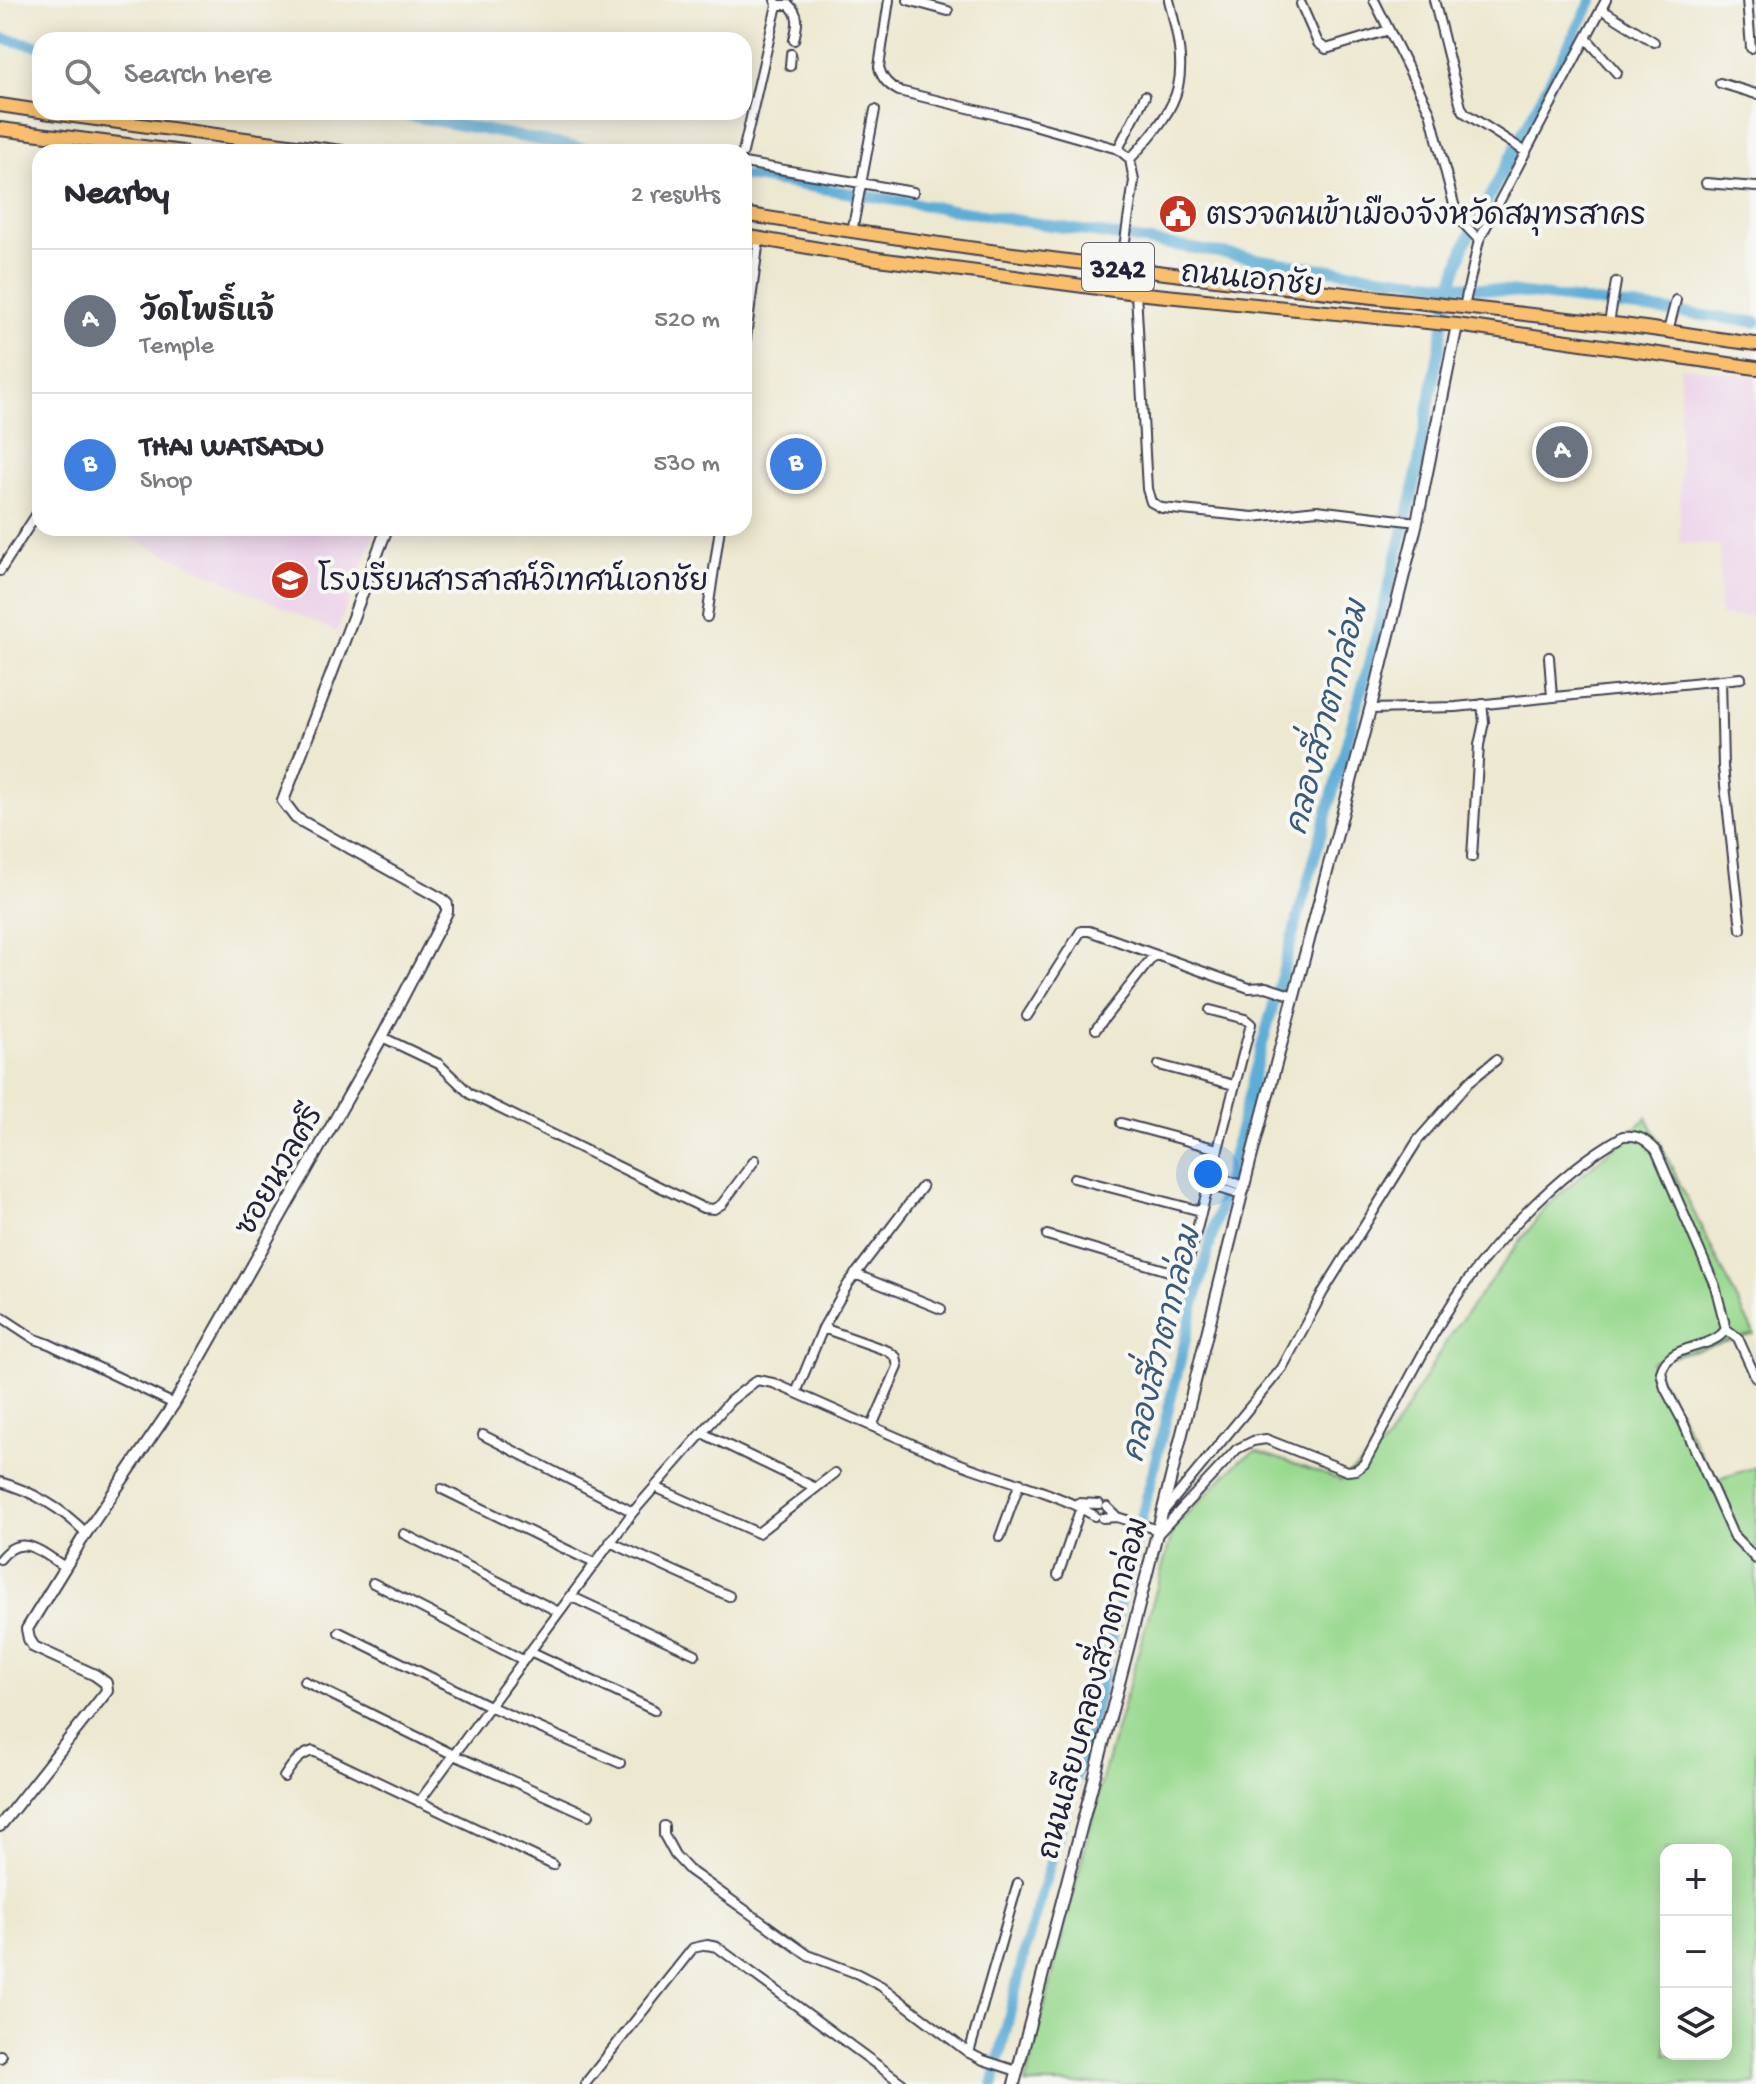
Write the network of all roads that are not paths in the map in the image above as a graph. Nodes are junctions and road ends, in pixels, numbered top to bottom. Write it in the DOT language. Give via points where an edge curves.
graph roads {
  1 [pos="889,0"];
  2 [pos="908,0"];
  3 [pos="1169,0"];
  4 [pos="1374,0"];
  5 [pos="1434,0"];
  6 [pos="1606,0"];
  7 [pos="1747,0"];
  8 [pos="776,3"];
  9 [pos="1301,4"];
  10 [pos="1601,9"];
  11 [pos="948,11"];
  12 [pos="1389,30"];
  13 [pos="1587,39"];
  14 [pos="794,40"];
  15 [pos="1654,42"];
  16 [pos="1751,48"];
  17 [pos="791,54"];
  18 [pos="790,66"];
  19 [pos="1617,73"];
  20 [pos="1720,83"];
  21 [pos="1756,94"];
  22 [pos="1145,96"];
  23 [pos="0,105"];
  24 [pos="32,110"];
  25 [pos="875,110"];
  26 [pos="752,111"];
  27 [pos="102,120"];
  28 [pos="750,120"];
  29 [pos="0,129"];
  30 [pos="119,144"];
  31 [pos="282,144"];
  32 [pos="745,144"];
  33 [pos="1118,149"];
  34 [pos="1524,150"];
  35 [pos="1130,159"];
  36 [pos="752,165"];
  37 [pos="1706,183"];
  38 [pos="860,186"];
  39 [pos="1756,187"];
  40 [pos="913,192"];
  41 [pos="752,215"];
  42 [pos="852,232"];
  43 [pos="752,238"];
  44 [pos="1476,238"];
  45 [pos="759,239"];
  46 [pos="909,239"];
  47 [pos="905,262"];
  48 [pos="1122,262"];
  49 [pos="1616,282"];
  50 [pos="752,292"];
  51 [pos="1136,293"];
  52 [pos="1675,301"];
  53 [pos="1461,304"];
  54 [pos="1609,323"];
  55 [pos="1454,325"];
  56 [pos="1668,331"];
  57 [pos="1756,344"];
  58 [pos="1756,368"];
  59 [pos="32,521"];
  60 [pos="1413,522"];
  61 [pos="384,536"];
  62 [pos="719,536"];
  63 [pos="0,571"];
  64 [pos="707,617"];
  65 [pos="1549,657"];
  66 [pos="1741,678"];
  67 [pos="1721,680"];
  68 [pos="1552,697"];
  69 [pos="1482,704"];
  70 [pos="1370,709"];
  71 [pos="1472,857"];
  72 [pos="1741,929"];
  73 [pos="1154,955"];
  74 [pos="1289,995"];
  75 [pos="1210,1010"];
  76 [pos="1027,1016"];
  77 [pos="1096,1029"];
  78 [pos="382,1037"];
  79 [pos="1496,1060"];
  80 [pos="1159,1065"];
  81 [pos="1234,1085"];
  82 [pos="1121,1123"];
  83 [pos="1218,1149"];
  84 [pos="755,1160"];
  85 [pos="1074,1178"];
  86 [pos="1210,1180"];
  87 [pos="922,1187"];
  88 [pos="1239,1189"];
  89 [pos="1201,1211"];
  90 [pos="1047,1235"];
  91 [pos="855,1274"];
  92 [pos="941,1309"];
  93 [pos="0,1316"];
  94 [pos="823,1328"];
  95 [pos="1726,1329"];
  96 [pos="1756,1378"];
  97 [pos="796,1393"];
  98 [pos="174,1404"];
  99 [pos="872,1426"];
  100 [pos="702,1433"];
  101 [pos="483,1435"];
  102 [pos="835,1473"];
  103 [pos="0,1482"];
  104 [pos="1020,1482"];
  105 [pos="655,1487"];
  106 [pos="816,1488"];
  107 [pos="442,1489"];
  108 [pos="1079,1505"];
  109 [pos="633,1512"];
  110 [pos="1162,1513"];
  111 [pos="1117,1517"];
  112 [pos="86,1533"];
  113 [pos="1157,1533"];
  114 [pos="404,1534"];
  115 [pos="1000,1537"];
  116 [pos="610,1542"];
  117 [pos="0,1559"];
  118 [pos="1756,1559"];
  119 [pos="594,1563"];
  120 [pos="65,1567"];
  121 [pos="1058,1575"];
  122 [pos="373,1583"];
  123 [pos="570,1596"];
  124 [pos="729,1596"];
  125 [pos="559,1612"];
  126 [pos="339,1632"];
  127 [pos="530,1651"];
  128 [pos="695,1654"];
  129 [pos="523,1660"];
  130 [pos="304,1681"];
  131 [pos="489,1706"];
  132 [pos="654,1710"];
  133 [pos="454,1755"];
  134 [pos="620,1763"];
  135 [pos="284,1777"];
  136 [pos="419,1802"];
  137 [pos="589,1815"];
  138 [pos="0,1826"];
  139 [pos="664,1826"];
  140 [pos="553,1865"];
  141 [pos="1018,1883"];
  142 [pos="969,2053"];
  143 [pos="1017,2071"];
  144 [pos="585,2084"];
  145 [pos="903,2084"];
  146 [pos="1014,2084"];
  1 -- 33 [label="street" via="879,67 891,87"];
  2 -- 11 [label="street"];
  3 -- 35 [label="street" via="1182,62 1180,88 1151,138"];
  4 -- 12 [label="street"];
  5 -- 34 [label="street" via="1461,107"];
  6 -- 10 [label="street"];
  7 -- 16 [label="street"];
  8 -- 14 [label="street" via="796,12"];
  8 -- 26 [label="street"];
  9 -- 12 [label="street" via="1318,43 1326,49"];
  10 -- 13 [label="street"];
  10 -- 15 [label="street"];
  12 -- 44 [label="street" via="1430,112 1456,212"];
  13 -- 19 [label="street"];
  13 -- 34 [label="street"];
  17 -- 18 [label="street"];
  20 -- 21 [label="street"];
  22 -- 33 [label="street"];
  23 -- 24 [label="main road"];
  25 -- 38 [label="street"];
  27 -- 31 [label="main road"];
  28 -- 32 [label="street"];
  29 -- 30 [label="main road"];
  33 -- 35 [label="street"];
  34 -- 44 [label="street"];
  35 -- 48 [label="street" via="1134,181"];
  36 -- 38 [label="street"];
  37 -- 39 [label="street"];
  38 -- 40 [label="street"];
  38 -- 42 [label="street"];
  41 -- 42 [label="main road, ถนนเอกชัย / 3242"];
  42 -- 46 [label="main road, ถนนเอกชัย / 3242"];
  43 -- 45 [label="main road, ถนนเอกชัย / 3242"];
  44 -- 53 [label="street"];
  45 -- 47 [label="main road, ถนนเอกชัย / 3242"];
  45 -- 50 [label="street"];
  46 -- 47 [label="main road"];
  46 -- 48 [label="main road, ถนนเอกชัย / 3242"];
  47 -- 51 [label="main road, ถนนเอกชัย / 3242"];
  48 -- 53 [label="main road, ถนนเอกชัย / 3242" via="1419,303"];
  49 -- 54 [label="street"];
  51 -- 55 [label="main road, ถนนเอกชัย / 3242"];
  51 -- 60 [label="street" via="1151,502 1162,508 1253,517 1317,510"];
  52 -- 56 [label="street"];
  53 -- 54 [label="main road, ถนนเอกชัย / 3242"];
  54 -- 56 [label="main road, ถนนเอกชัย / 3242"];
  55 -- 58 [label="main road, ถนนเอกชัย / 3242"];
  55 -- 60 [label="street, ถนนเลียบคลองสี่วาตากล่อม"];
  56 -- 57 [label="main road, ถนนเอกชัย / 3242"];
  59 -- 63 [label="street"];
  60 -- 70 [label="street, ถนนเลียบคลองสี่วาตากล่อม"];
  61 -- 78 [label="street, ซอยนวลศรี" via="283,801 296,818 447,904"];
  62 -- 64 [label="street"];
  65 -- 68 [label="street"];
  66 -- 67 [label="street"];
  67 -- 68 [label="street"];
  67 -- 72 [label="street" via="1723,767"];
  68 -- 69 [label="street"];
  69 -- 70 [label="street"];
  69 -- 71 [label="street"];
  70 -- 74 [label="street, ถนนเลียบคลองสี่วาตากล่อม"];
  73 -- 74 [label="street" via="1249,988"];
  73 -- 76 [label="street" via="1081,931"];
  73 -- 77 [label="street"];
  74 -- 88 [label="street, ถนนเลียบคลองสี่วาตากล่อม"];
  75 -- 81 [label="street" via="1251,1024"];
  78 -- 84 [label="street" via="439,1064 470,1094 703,1208 722,1204"];
  78 -- 98 [label="street, ซอยนวลศรี"];
  79 -- 110 [label="street" via="1418,1140 1282,1368"];
  80 -- 81 [label="street"];
  81 -- 83 [label="street"];
  82 -- 83 [label="street"];
  83 -- 86 [label="street"];
  85 -- 89 [label="street"];
  86 -- 88 [label="street"];
  86 -- 89 [label="street"];
  87 -- 91 [label="street"];
  88 -- 110 [label="street, ถนนเลียบคลองสี่วาตากล่อม"];
  89 -- 90 [label="street" via="1188,1263 1172,1272"];
  91 -- 92 [label="street"];
  91 -- 94 [label="street"];
  93 -- 98 [label="street" via="35,1339"];
  94 -- 97 [label="street"];
  94 -- 99 [label="street" via="896,1357 898,1367"];
  95 -- 96 [label="street" via="1738,1338"];
  95 -- 113 [label="street" via="1715,1286 1656,1150 1645,1139 1623,1136 1561,1180 1472,1275 1443,1317 1364,1464 1347,1471 1266,1439 1253,1441 1237,1449"];
  95 -- 118 [label="street" via="1721,1337 1672,1354 1661,1372 1733,1535"];
  97 -- 99 [label="street"];
  97 -- 100 [label="street" via="757,1380"];
  98 -- 112 [label="street, ซอยนวลศรี"];
  99 -- 104 [label="street" via="961,1464"];
  100 -- 105 [label="street"];
  100 -- 106 [label="street"];
  101 -- 109 [label="street"];
  102 -- 106 [label="street"];
  103 -- 112 [label="street" via="63,1512"];
  104 -- 108 [label="street"];
  104 -- 115 [label="street"];
  105 -- 106 [label="street" via="758,1533"];
  105 -- 109 [label="street"];
  107 -- 119 [label="street"];
  108 -- 111 [label="street" via="1099,1517"];
  108 -- 111 [label="street" via="1103,1506"];
  108 -- 121 [label="street"];
  109 -- 116 [label="street"];
  110 -- 113 [label="street, ถนนเลียบคลองสี่วาตากล่อม"];
  111 -- 113 [label="street"];
  112 -- 120 [label="street, ซอยนวลศรี"];
  113 -- 143 [label="street, ถนนเลียบคลองสี่วาตากล่อม"];
  114 -- 125 [label="street"];
  116 -- 119 [label="street"];
  116 -- 124 [label="street"];
  117 -- 120 [label="street" via="21,1544"];
  119 -- 123 [label="street"];
  120 -- 138 [label="street, ซอยนวลศรี" via="27,1629 29,1639 34,1647 95,1675 107,1691"];
  122 -- 129 [label="street"];
  123 -- 125 [label="street"];
  123 -- 128 [label="street"];
  125 -- 127 [label="street"];
  126 -- 131 [label="street"];
  127 -- 129 [label="street"];
  127 -- 132 [label="street"];
  129 -- 131 [label="street"];
  130 -- 133 [label="street"];
  131 -- 133 [label="street"];
  131 -- 134 [label="street"];
  133 -- 136 [label="street"];
  133 -- 137 [label="street"];
  135 -- 136 [label="street" via="296,1760 313,1751"];
  136 -- 140 [label="street"];
  139 -- 142 [label="street" via="675,1855 689,1870 808,1955 881,1986"];
  141 -- 142 [label="street"];
  142 -- 143 [label="street"];
  143 -- 146 [label="street, ถนนเลียบคลองสี่วาตากล่อม"];
  144 -- 145 [label="street" via="693,1948 707,1945 717,1947"];
}
